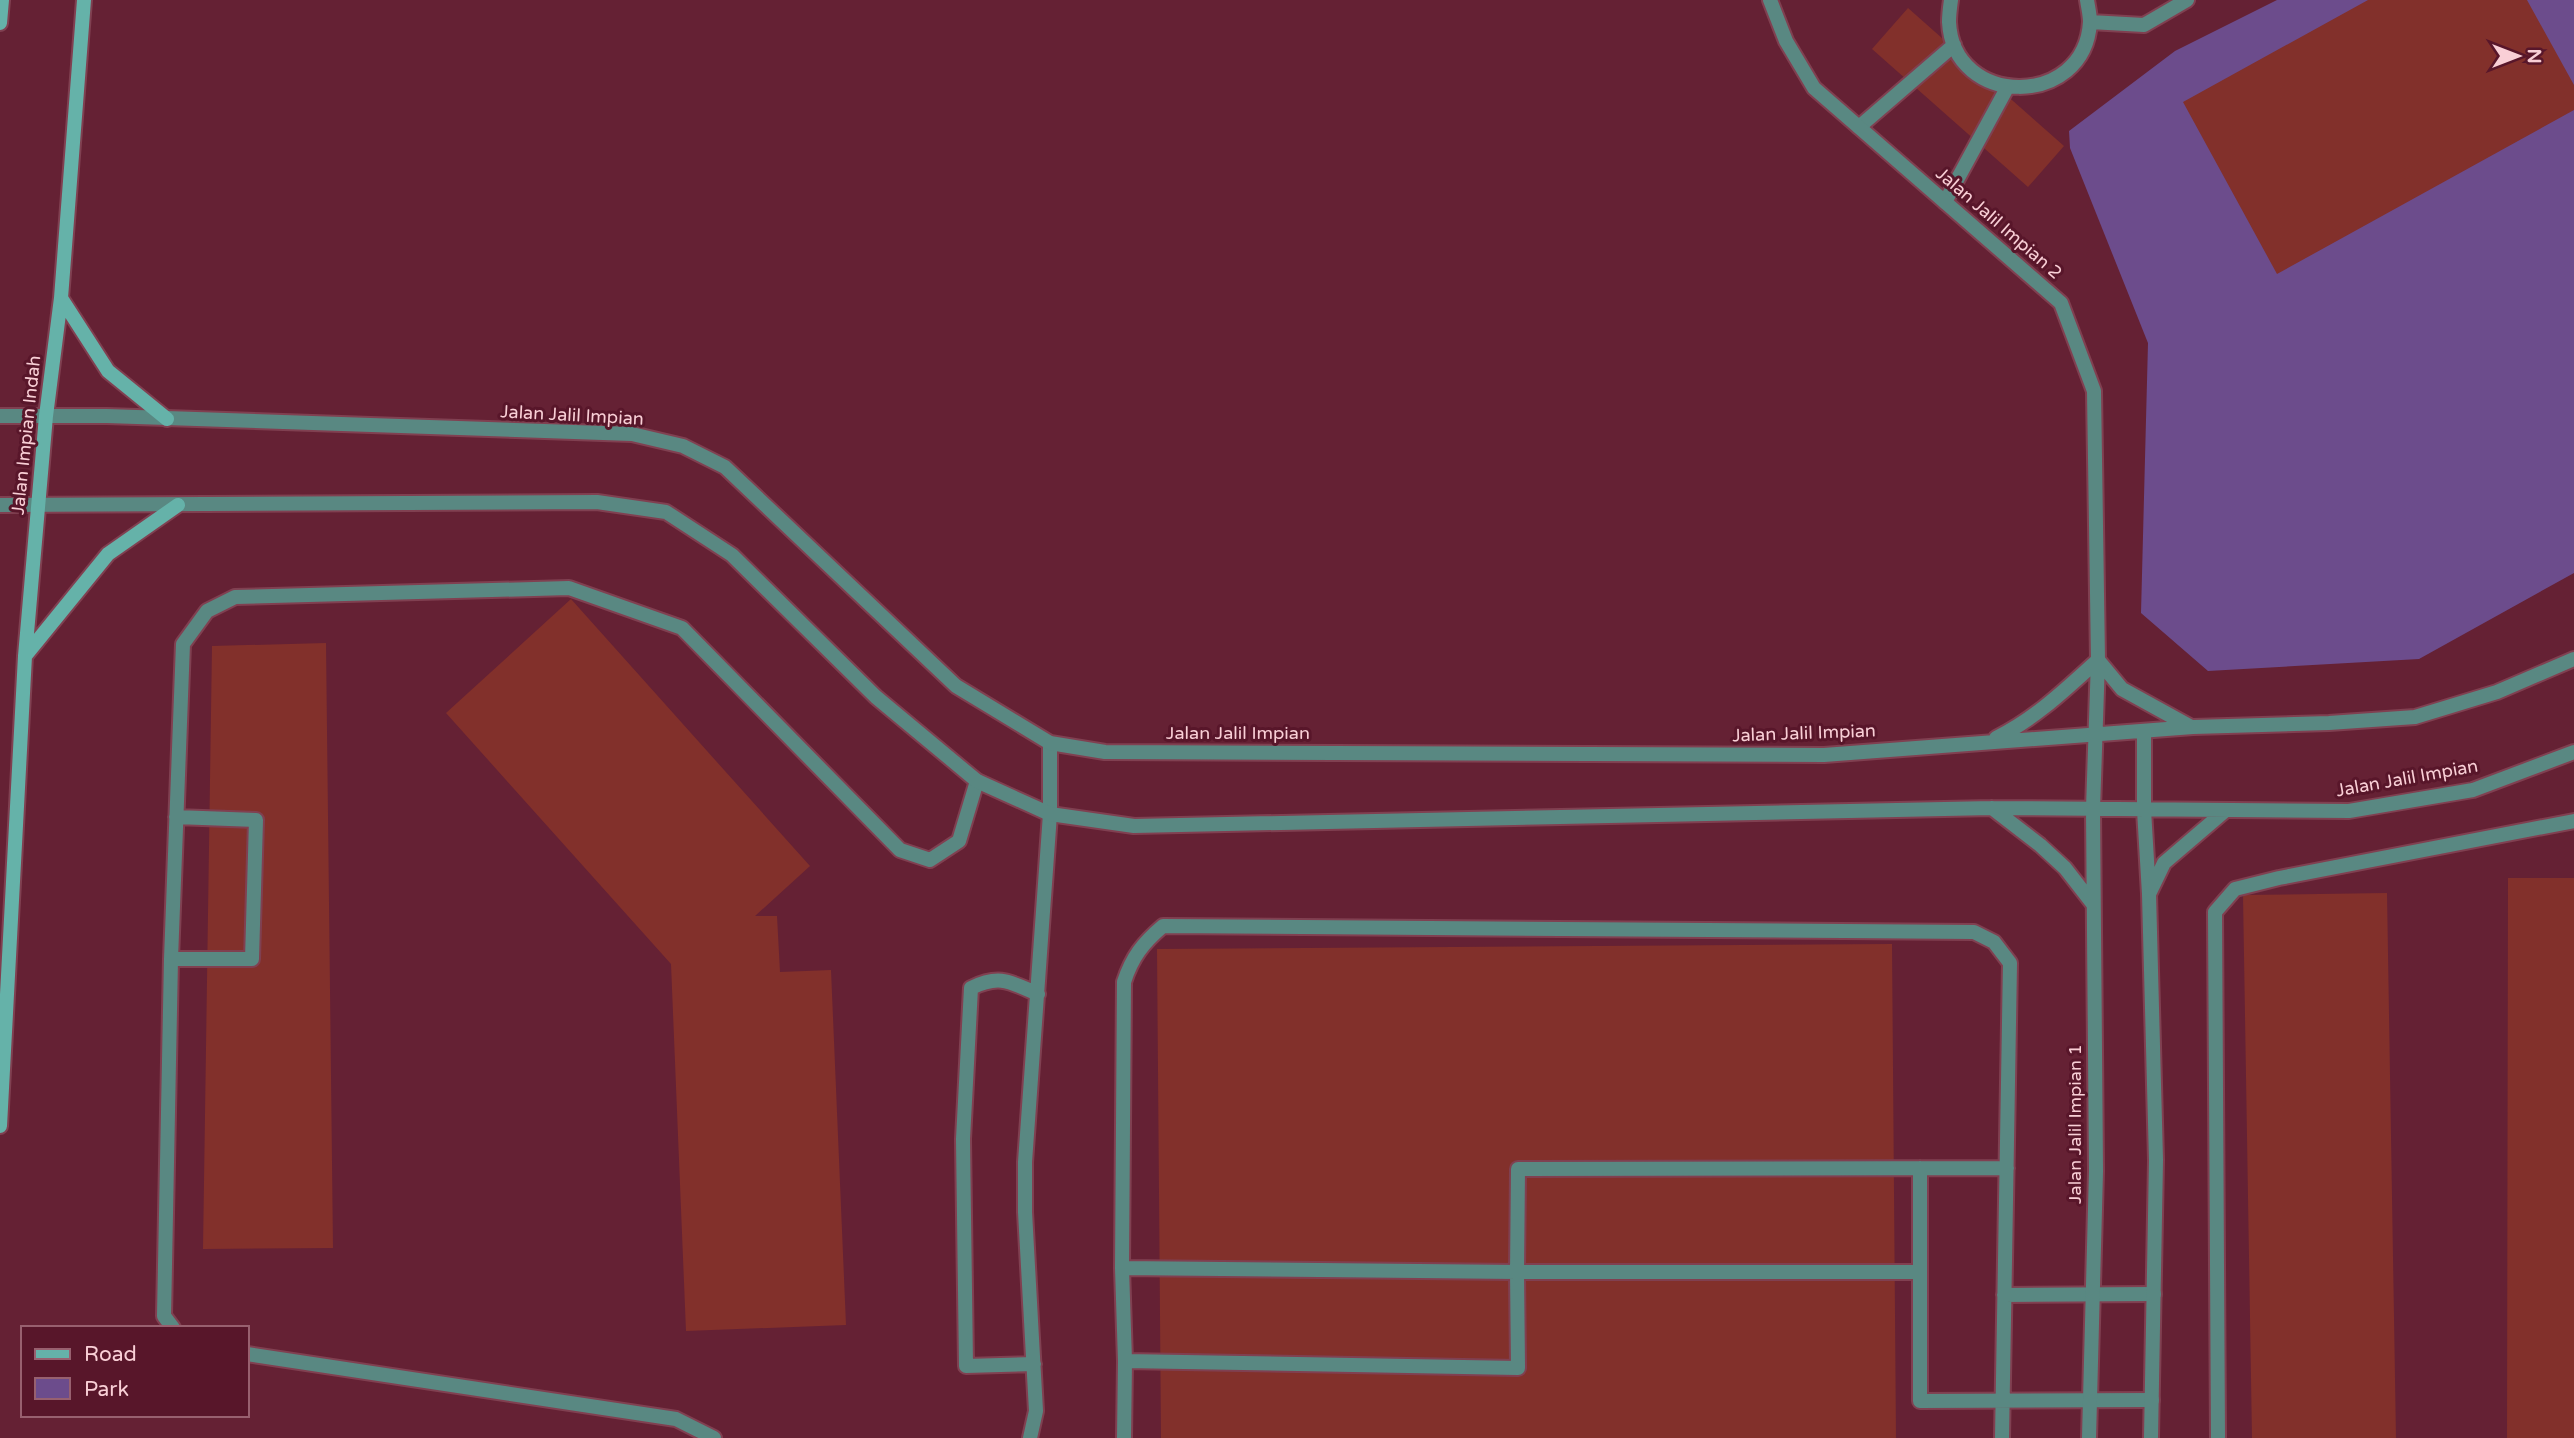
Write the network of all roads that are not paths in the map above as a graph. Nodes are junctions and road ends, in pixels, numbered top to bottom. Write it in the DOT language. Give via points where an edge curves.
graph roads {
  1 [pos="2,0"];
  2 [pos="84,0"];
  3 [pos="1770,0"];
  4 [pos="1951,0"];
  5 [pos="2087,0"];
  6 [pos="2186,0"];
  7 [pos="2090,22"];
  8 [pos="0,23"];
  9 [pos="1954,45"];
  10 [pos="2007,88"];
  11 [pos="1859,127"];
  12 [pos="1945,202"];
  13 [pos="61,298"];
  14 [pos="0,416"];
  15 [pos="46,416"];
  16 [pos="167,419"];
  17 [pos="0,505"];
  18 [pos="178,505"];
  19 [pos="38,506"];
  20 [pos="25,656"];
  21 [pos="2574,659"];
  22 [pos="2098,660"];
  23 [pos="2193,727"];
  24 [pos="2144,732"];
  25 [pos="2096,735"];
  26 [pos="1989,742"];
  27 [pos="1050,743"];
  28 [pos="2574,752"];
  29 [pos="977,781"];
  30 [pos="1992,808"];
  31 [pos="2093,809"];
  32 [pos="2144,810"];
  33 [pos="2226,810"];
  34 [pos="1050,814"];
  35 [pos="176,817"];
  36 [pos="2574,821"];
  37 [pos="2149,894"];
  38 [pos="2093,904"];
  39 [pos="171,960"];
  40 [pos="1038,994"];
  41 [pos="0,1125"];
  42 [pos="1920,1168"];
  43 [pos="2007,1168"];
  44 [pos="1122,1268"];
  45 [pos="1517,1272"];
  46 [pos="1920,1272"];
  47 [pos="2154,1294"];
  48 [pos="2004,1295"];
  49 [pos="2092,1295"];
  50 [pos="172,1326"];
  51 [pos="248,1354"];
  52 [pos="1125,1361"];
  53 [pos="1034,1364"];
  54 [pos="2090,1400"];
  55 [pos="2152,1400"];
  56 [pos="2003,1401"];
  57 [pos="714,1438"];
  58 [pos="1030,1438"];
  59 [pos="1124,1438"];
  60 [pos="2002,1438"];
  61 [pos="2089,1438"];
  62 [pos="2151,1438"];
  63 [pos="2218,1438"];
  1 -- 8 [label="street"];
  2 -- 13 [label="street, Jalan Impian Indah"];
  3 -- 11 [label="street, Jalan Jalil Impian 2" via="1786,41 1814,88"];
  4 -- 9 [label="street"];
  5 -- 7 [label="street"];
  6 -- 7 [label="street" via="2144,25"];
  7 -- 10 [label="street" via="2072,65 2054,80 2031,88"];
  9 -- 10 [label="street" via="1967,65 1985,80"];
  9 -- 11 [label="street"];
  10 -- 12 [label="street"];
  11 -- 12 [label="street, Jalan Jalil Impian 2"];
  12 -- 22 [label="street, Jalan Jalil Impian 2" via="2062,303 2094,391"];
  13 -- 15 [label="street, Jalan Impian Indah"];
  13 -- 16 [label="street" via="108,371"];
  14 -- 15 [label="street, Jalan Jalil Impian"];
  15 -- 16 [label="street, Jalan Jalil Impian"];
  15 -- 19 [label="street, Jalan Impian Indah"];
  16 -- 27 [label="street, Jalan Jalil Impian" via="632,434 683,446 725,467 956,686"];
  17 -- 19 [label="street, Jalan Jalil Impian"];
  18 -- 19 [label="street, Jalan Jalil Impian"];
  18 -- 20 [label="street" via="108,554"];
  18 -- 29 [label="street, Jalan Jalil Impian" via="597,502 666,512 732,555 876,697"];
  19 -- 20 [label="street, Jalan Impian Indah"];
  20 -- 41 [label="street, Jalan Impian Indah"];
  21 -- 23 [label="street, Jalan Jalil Impian" via="2497,692 2415,717"];
  22 -- 23 [label="street" via="2122,689"];
  22 -- 25 [label="street, Jalan Jalil Impian 2"];
  22 -- 26 [label="street" via="2018,727"];
  23 -- 24 [label="street, Jalan Jalil Impian"];
  24 -- 25 [label="street, Jalan Jalil Impian"];
  24 -- 32 [label="street"];
  25 -- 26 [label="street, Jalan Jalil Impian"];
  25 -- 31 [label="street, Jalan Jalil Impian 2"];
  26 -- 27 [label="street, Jalan Jalil Impian" via="1824,755 1105,752"];
  27 -- 34 [label="street"];
  28 -- 33 [label="street, Jalan Jalil Impian" via="2473,790 2349,811"];
  29 -- 34 [label="street, Jalan Jalil Impian"];
  29 -- 35 [label="street" via="959,841 930,860 900,850 682,628 569,588 235,597 207,611 183,643"];
  30 -- 31 [label="street, Jalan Jalil Impian"];
  30 -- 34 [label="street, Jalan Jalil Impian" via="1134,826"];
  30 -- 38 [label="street" via="2065,868"];
  31 -- 32 [label="street, Jalan Jalil Impian"];
  31 -- 38 [label="street, Jalan Jalil Impian 1"];
  32 -- 33 [label="street, Jalan Jalil Impian"];
  32 -- 37 [label="street"];
  33 -- 37 [label="street" via="2164,863"];
  34 -- 40 [label="street"];
  35 -- 39 [label="street"];
  35 -- 39 [label="street" via="256,820 252,946 251,960"];
  36 -- 63 [label="street" via="2235,888 2215,912"];
  37 -- 47 [label="street" via="2156,1160"];
  38 -- 49 [label="street, Jalan Jalil Impian 1" via="2096,1171"];
  39 -- 50 [label="street" via="164,1316"];
  40 -- 53 [label="street" via="1025,1162"];
  40 -- 53 [label="street" via="1008,981 987,980 971,988 963,1139 966,1366"];
  42 -- 43 [label="street"];
  42 -- 45 [label="street" via="1518,1169"];
  42 -- 46 [label="street"];
  43 -- 44 [label="street" via="2010,963 1994,942 1974,932 1163,926 1142,943 1124,982"];
  43 -- 48 [label="street"];
  44 -- 45 [label="street"];
  44 -- 52 [label="street"];
  45 -- 46 [label="street"];
  45 -- 52 [label="street" via="1518,1368"];
  46 -- 56 [label="street" via="1920,1401"];
  47 -- 49 [label="street"];
  47 -- 55 [label="street"];
  48 -- 49 [label="street"];
  48 -- 56 [label="street"];
  49 -- 54 [label="street, Jalan Jalil Impian 1"];
  51 -- 57 [label="street" via="676,1419"];
  52 -- 59 [label="street"];
  53 -- 58 [label="street" via="1036,1411"];
  54 -- 55 [label="street"];
  54 -- 56 [label="street"];
  54 -- 61 [label="street, Jalan Jalil Impian 1"];
  55 -- 62 [label="street"];
  56 -- 60 [label="street"];
}
